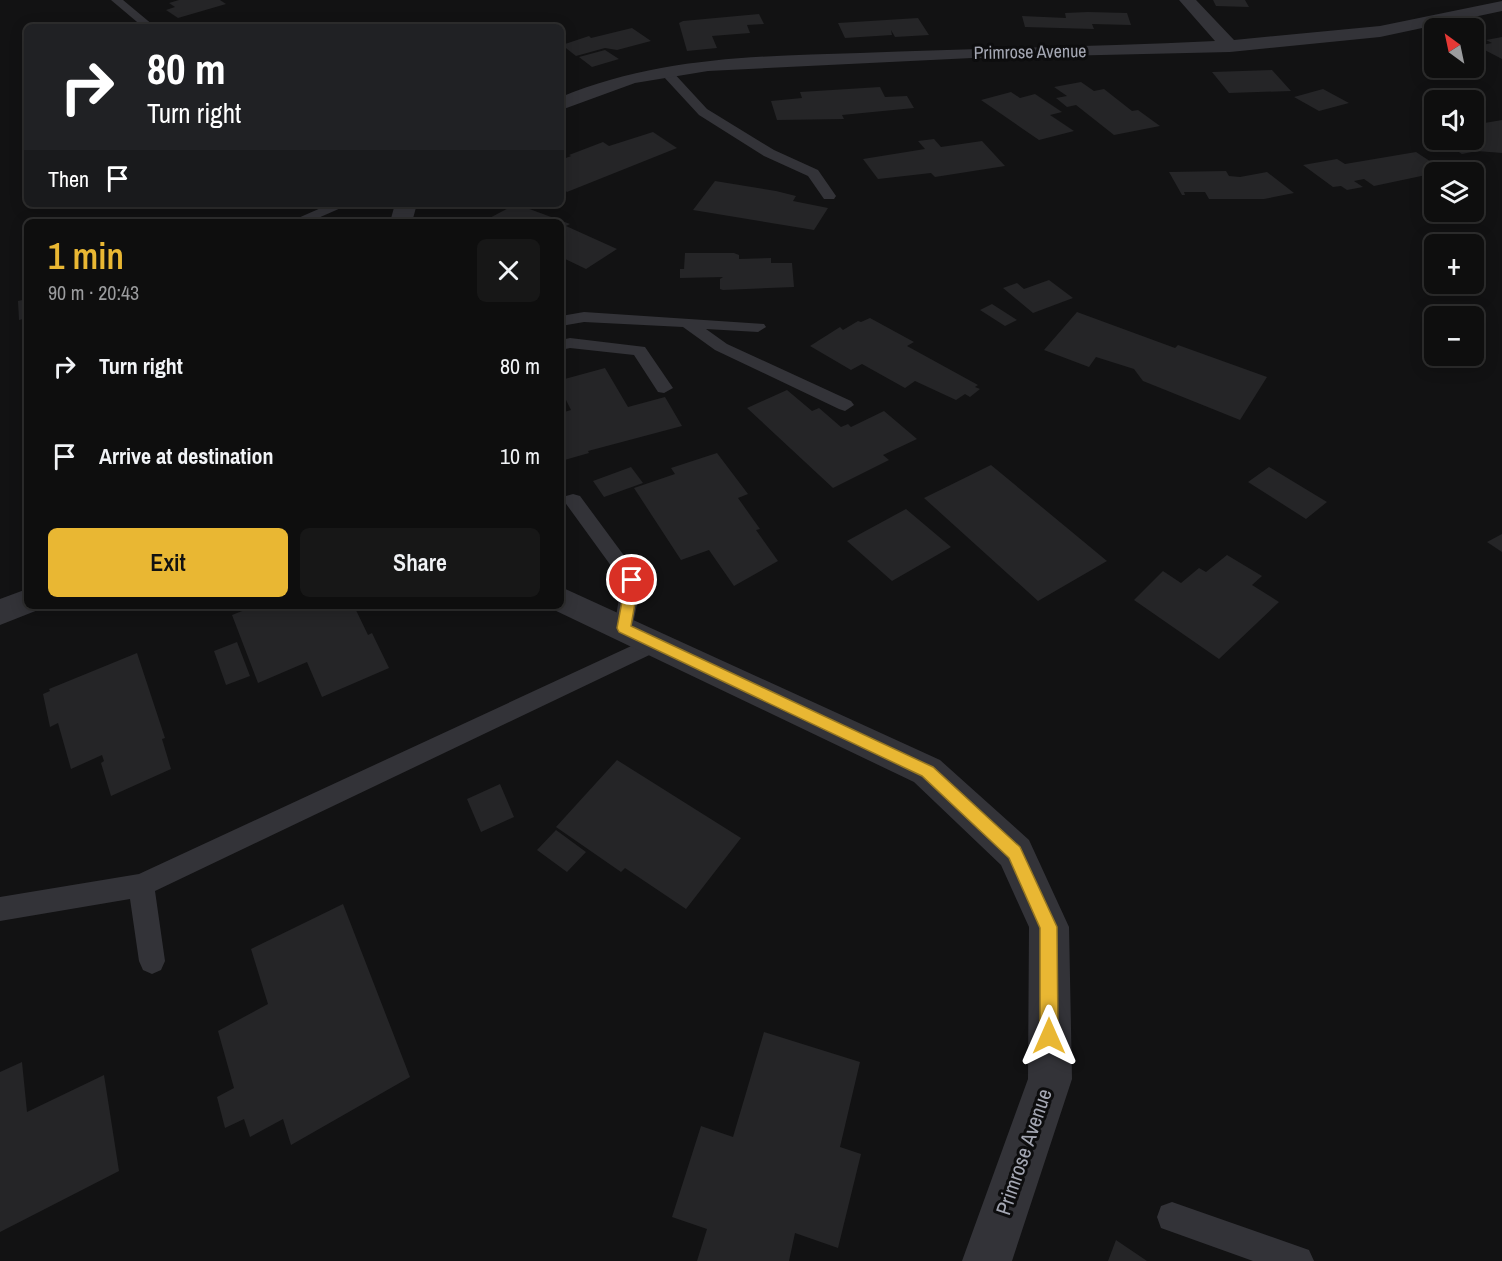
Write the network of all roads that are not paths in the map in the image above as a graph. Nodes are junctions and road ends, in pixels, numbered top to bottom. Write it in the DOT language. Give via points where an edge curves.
graph roads {
  1 [pos="117,0"];
  2 [pos="1187,0"];
  3 [pos="1502,6"];
  4 [pos="146,24"];
  5 [pos="1230,47"];
  6 [pos="667,73"];
  7 [pos="564,103"];
  8 [pos="829,196"];
  9 [pos="335,207"];
  10 [pos="304,219"];
  11 [pos="564,320"];
  12 [pos="686,323"];
  13 [pos="758,327"];
  14 [pos="564,345"];
  15 [pos="664,388"];
  16 [pos="845,405"];
  17 [pos="573,501"];
  18 [pos="564,600"];
  19 [pos="24,602"];
  20 [pos="0,613"];
  21 [pos="639,636"];
  22 [pos="141,885"];
  23 [pos="0,909"];
  24 [pos="152,961"];
  25 [pos="1172,1217"];
  26 [pos="979,1259"];
  27 [pos="1298,1261"];
  1 -- 4 [label="lane"];
  2 -- 5 [label="street"];
  3 -- 5 [label="street, Primrose Avenue" via="1448,21 1353,36"];
  5 -- 6 [label="street, Primrose Avenue" via="738,63"];
  6 -- 7 [label="street, Primrose Avenue" via="624,81"];
  6 -- 8 [label="lane" via="703,112 769,153 813,172"];
  9 -- 10 [label="lane"];
  11 -- 12 [label="lane" via="584,317"];
  12 -- 13 [label="lane"];
  12 -- 16 [label="lane" via="721,347"];
  14 -- 15 [label="lane" via="639,351"];
  17 -- 21 [label="lane" via="632,580"];
  18 -- 21 [label="street, Primrose Avenue"];
  19 -- 20 [label="street"];
  21 -- 22 [label="lane"];
  21 -- 26 [label="street, Primrose Avenue" via="927,771 1015,853 1049,927 1050,1079"];
  22 -- 23 [label="lane"];
  22 -- 24 [label="lane"];
  25 -- 27 [label="lane"];
}
